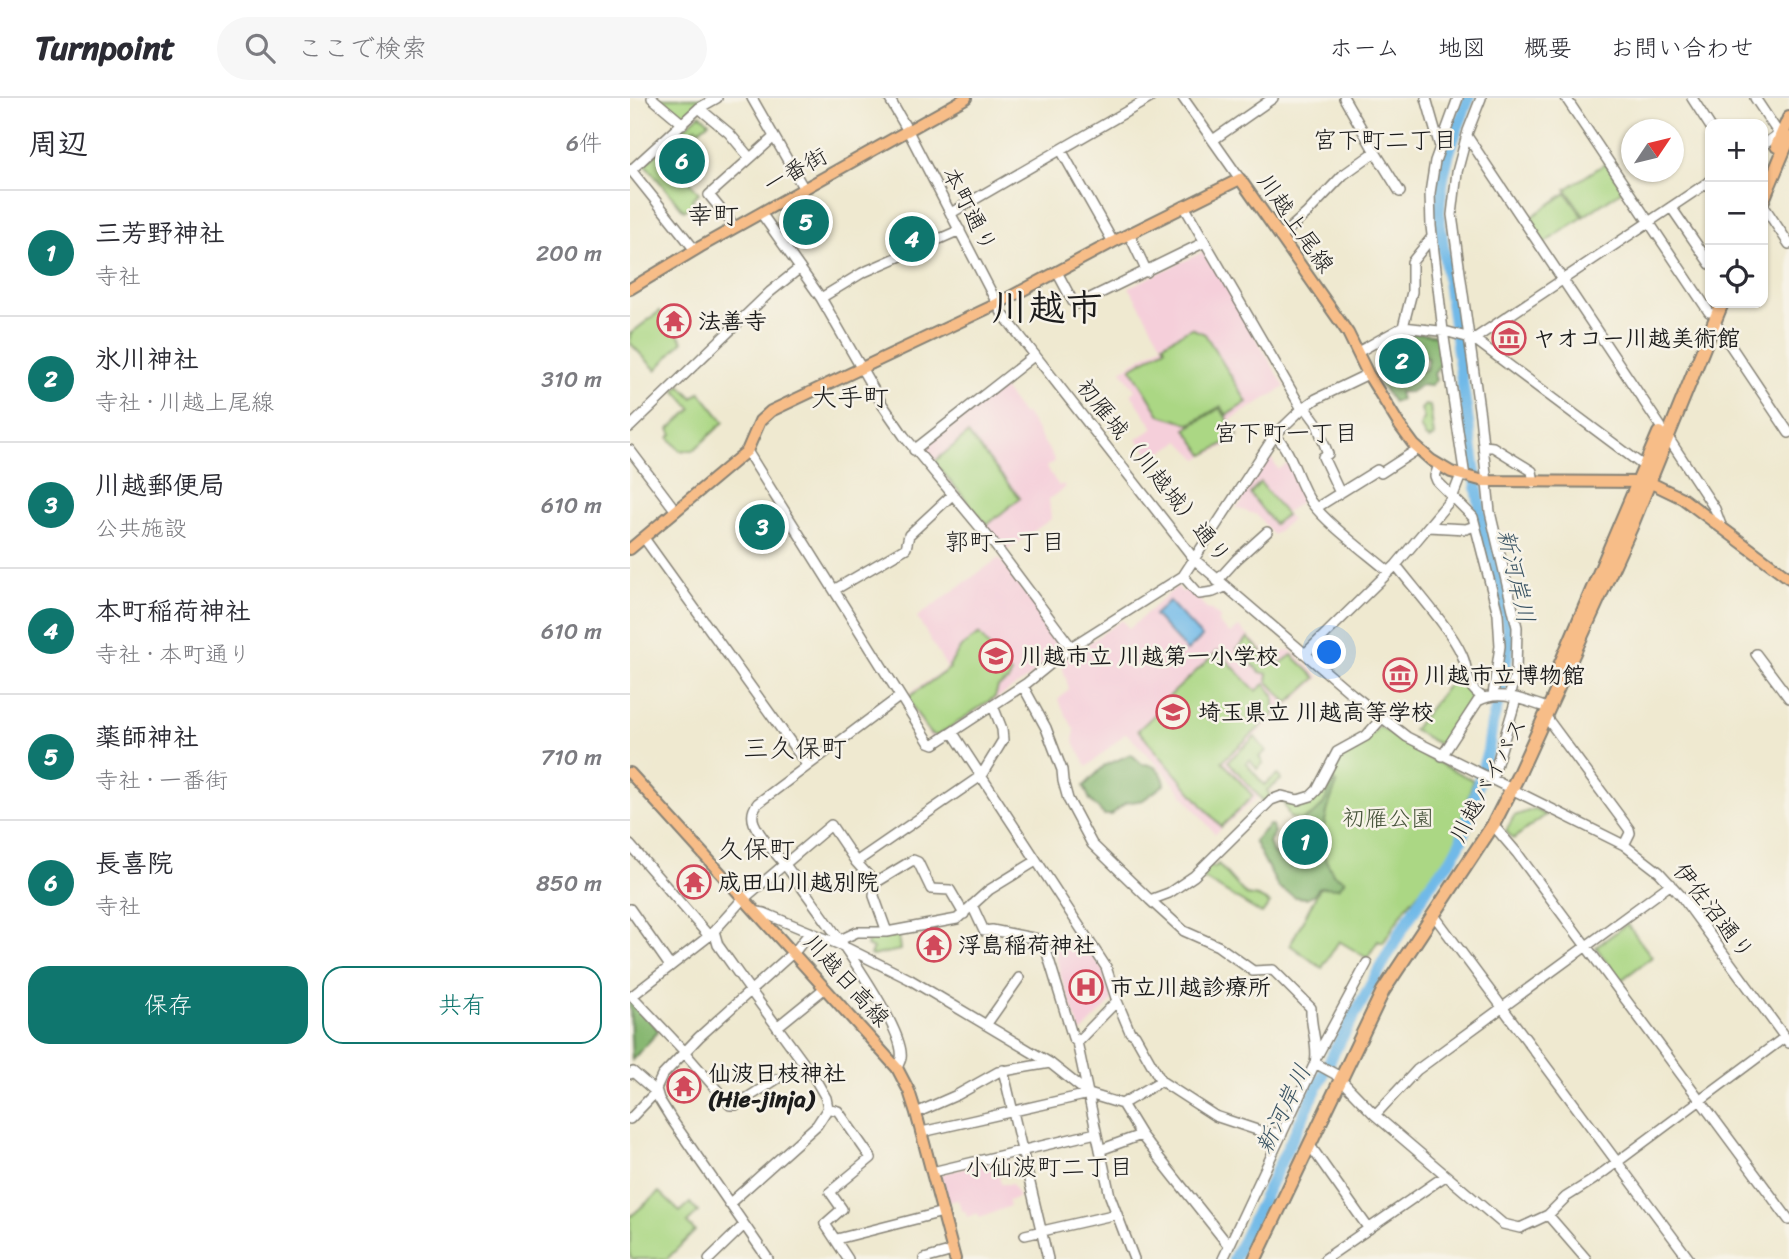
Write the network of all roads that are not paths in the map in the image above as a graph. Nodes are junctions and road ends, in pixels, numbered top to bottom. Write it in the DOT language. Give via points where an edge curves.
graph roads {
  1 [pos="652,98"];
  2 [pos="717,98"];
  3 [pos="752,98"];
  4 [pos="889,98"];
  5 [pos="966,98"];
  6 [pos="1150,98"];
  7 [pos="1183,98"];
  8 [pos="1273,98"];
  9 [pos="1344,98"];
  10 [pos="1426,98"];
  11 [pos="1458,98"];
  12 [pos="1481,98"];
  13 [pos="1566,98"];
  14 [pos="1692,98"];
  15 [pos="1755,98"];
  16 [pos="699,108"];
  17 [pos="1789,118"];
  18 [pos="1706,119"];
  19 [pos="683,124"];
  20 [pos="908,131"];
  21 [pos="1467,136"];
  22 [pos="774,137"];
  23 [pos="1213,140"];
  24 [pos="1768,142"];
  25 [pos="1786,142"];
  26 [pos="1440,147"];
  27 [pos="1061,150"];
  28 [pos="1375,152"];
  29 [pos="750,158"];
  30 [pos="1768,170"];
  31 [pos="631,171"];
  32 [pos="1240,179"];
  33 [pos="1708,182"];
  34 [pos="804,189"];
  35 [pos="1768,189"];
  36 [pos="1400,192"];
  37 [pos="1184,206"];
  38 [pos="1671,207"];
  39 [pos="1768,210"];
  40 [pos="761,213"];
  41 [pos="951,213"];
  42 [pos="1649,221"];
  43 [pos="735,227"];
  44 [pos="960,230"];
  45 [pos="1129,234"];
  46 [pos="1280,237"];
  47 [pos="1432,237"];
  48 [pos="1113,242"];
  49 [pos="1203,243"];
  50 [pos="1789,244"];
  51 [pos="695,250"];
  52 [pos="1705,257"];
  53 [pos="800,268"];
  54 [pos="1057,272"];
  55 [pos="1147,272"];
  56 [pos="1563,278"];
  57 [pos="630,289"];
  58 [pos="821,298"];
  59 [pos="997,304"];
  60 [pos="1712,312"];
  61 [pos="1403,327"];
  62 [pos="1445,332"];
  63 [pos="1469,337"];
  64 [pos="1358,352"];
  65 [pos="1035,355"];
  66 [pos="863,368"];
  67 [pos="1368,374"];
  68 [pos="1303,408"];
  69 [pos="630,427"];
  70 [pos="1664,431"];
  71 [pos="1789,433"];
  72 [pos="1275,435"];
  73 [pos="1484,446"];
  74 [pos="1418,449"];
  75 [pos="630,450"];
  76 [pos="914,450"];
  77 [pos="747,451"];
  78 [pos="1438,465"];
  79 [pos="1645,467"];
  80 [pos="1465,477"];
  81 [pos="1486,481"];
  82 [pos="1644,481"];
  83 [pos="1534,483"];
  84 [pos="1340,493"];
  85 [pos="953,495"];
  86 [pos="1452,498"];
  87 [pos="1315,508"];
  88 [pos="676,512"];
  89 [pos="1475,526"];
  90 [pos="1428,527"];
  91 [pos="1722,528"];
  92 [pos="1267,532"];
  93 [pos="644,538"];
  94 [pos="630,549"];
  95 [pos="1195,560"];
  96 [pos="1392,568"];
  97 [pos="1183,576"];
  98 [pos="1789,578"];
  99 [pos="1221,584"];
  100 [pos="834,590"];
  101 [pos="1071,648"];
  102 [pos="1305,654"];
  103 [pos="1756,654"];
  104 [pos="1023,686"];
  105 [pos="1489,696"];
  106 [pos="899,697"];
  107 [pos="1513,698"];
  108 [pos="1789,698"];
  109 [pos="993,706"];
  110 [pos="1544,711"];
  111 [pos="1381,718"];
  112 [pos="953,733"];
  113 [pos="1442,756"];
  114 [pos="807,765"];
  115 [pos="630,773"];
  116 [pos="981,776"];
  117 [pos="1499,784"];
  118 [pos="1493,825"];
  119 [pos="1624,845"];
  120 [pos="632,850"];
  121 [pos="856,862"];
  122 [pos="1036,862"];
  123 [pos="785,864"];
  124 [pos="875,883"];
  125 [pos="1671,884"];
  126 [pos="744,898"];
  127 [pos="1150,900"];
  128 [pos="972,905"];
  129 [pos="630,909"];
  130 [pos="758,912"];
  131 [pos="964,914"];
  132 [pos="1433,915"];
  133 [pos="810,932"];
  134 [pos="887,932"];
  135 [pos="711,935"];
  136 [pos="841,944"];
  137 [pos="1586,947"];
  138 [pos="793,952"];
  139 [pos="1367,963"];
  140 [pos="670,966"];
  141 [pos="1019,978"];
  142 [pos="825,988"];
  143 [pos="751,992"];
  144 [pos="1117,1001"];
  145 [pos="1503,1009"];
  146 [pos="986,1025"];
  147 [pos="777,1027"];
  148 [pos="1787,1040"];
  149 [pos="1077,1042"];
  150 [pos="684,1052"];
  151 [pos="1316,1061"];
  152 [pos="1050,1063"];
  153 [pos="897,1068"];
  154 [pos="1003,1070"];
  155 [pos="630,1074"];
  156 [pos="1335,1075"];
  157 [pos="776,1079"];
  158 [pos="1161,1081"];
  159 [pos="656,1092"];
  160 [pos="1089,1094"];
  161 [pos="1699,1100"];
  162 [pos="1122,1104"];
  163 [pos="828,1108"];
  164 [pos="1012,1111"];
  165 [pos="916,1112"];
  166 [pos="1375,1115"];
  167 [pos="630,1119"];
  168 [pos="922,1132"];
  169 [pos="1096,1133"];
  170 [pos="1282,1134"];
  171 [pos="1141,1135"];
  172 [pos="1309,1144"];
  173 [pos="1100,1150"];
  174 [pos="1022,1151"];
  175 [pos="1616,1161"];
  176 [pos="932,1172"];
  177 [pos="1445,1176"];
  178 [pos="729,1204"];
  179 [pos="943,1212"];
  180 [pos="1117,1214"];
  181 [pos="1548,1215"];
  182 [pos="1789,1220"];
  183 [pos="744,1225"];
  184 [pos="1369,1229"];
  185 [pos="1041,1231"];
  186 [pos="1025,1235"];
  187 [pos="837,1239"];
  188 [pos="1229,1246"];
  189 [pos="954,1255"];
  190 [pos="709,1259"];
  191 [pos="768,1259"];
  192 [pos="848,1259"];
  193 [pos="924,1259"];
  194 [pos="1048,1259"];
  195 [pos="1134,1259"];
  196 [pos="1223,1259"];
  197 [pos="1248,1259"];
  198 [pos="1255,1259"];
  199 [pos="1325,1259"];
  200 [pos="1586,1259"];
  201 [pos="1689,1259"];
  1 -- 19 [label="street"];
  2 -- 16 [label="street"];
  3 -- 22 [label="street"];
  4 -- 20 [label="street, 本町通り"];
  5 -- 20 [label="main road, 一番街"];
  6 -- 27 [label="street"];
  7 -- 23 [label="street"];
  8 -- 23 [label="street"];
  9 -- 28 [label="street"];
  10 -- 26 [label="street"];
  11 -- 26 [label="street"];
  12 -- 21 [label="street"];
  13 -- 42 [label="street"];
  14 -- 18 [label="street"];
  15 -- 25 [label="street"];
  16 -- 19 [label="street"];
  16 -- 29 [label="street"];
  17 -- 25 [label="highway"];
  19 -- 31 [label="street"];
  20 -- 34 [label="main road, 一番街"];
  20 -- 41 [label="street, 本町通り"];
  21 -- 56 [label="street"];
  21 -- 63 [label="street" via="1452,215"];
  22 -- 29 [label="street"];
  22 -- 34 [label="street"];
  23 -- 32 [label="street"];
  24 -- 25 [label="street" via="1776,136"];
  25 -- 30 [label="highway"];
  25 -- 35 [label="highway"];
  26 -- 47 [label="street" via="1430,193"];
  27 -- 41 [label="street"];
  27 -- 48 [label="street"];
  28 -- 36 [label="street"];
  28 -- 46 [label="street" via="1343,175"];
  29 -- 43 [label="street" via="709,195"];
  31 -- 51 [label="street"];
  32 -- 37 [label="main road, 川越上尾線"];
  32 -- 46 [label="main road, 川越上尾線"];
  33 -- 38 [label="street"];
  34 -- 40 [label="main road, 一番街"];
  37 -- 45 [label="main road, 川越上尾線"];
  37 -- 49 [label="street"];
  38 -- 42 [label="street"];
  38 -- 52 [label="street"];
  39 -- 50 [label="street"];
  40 -- 43 [label="main road, 一番街"];
  40 -- 53 [label="street"];
  41 -- 44 [label="street, 本町通り"];
  42 -- 56 [label="street"];
  42 -- 60 [label="street"];
  43 -- 51 [label="main road, 一番街"];
  44 -- 58 [label="street" via="862,273"];
  44 -- 59 [label="street, 本町通り"];
  45 -- 48 [label="main road, 川越上尾線"];
  45 -- 55 [label="street"];
  46 -- 64 [label="main road, 川越上尾線"];
  47 -- 61 [label="street" via="1412,262 1412,292"];
  47 -- 62 [label="street"];
  48 -- 54 [label="main road, 川越上尾線"];
  49 -- 55 [label="street"];
  49 -- 68 [label="street"];
  51 -- 57 [label="main road, 一番街"];
  53 -- 58 [label="street"];
  53 -- 69 [label="street"];
  54 -- 55 [label="street" via="1073,303 1078,304"];
  54 -- 59 [label="main road, 川越上尾線"];
  56 -- 63 [label="street"];
  56 -- 70 [label="street"];
  58 -- 66 [label="street"];
  59 -- 65 [label="street, 初雁城（川越城）通り"];
  59 -- 66 [label="main road, 川越上尾線"];
  60 -- 70 [label="highway, 川越バイパス"];
  60 -- 71 [label="street"];
  61 -- 62 [label="street"];
  61 -- 64 [label="street"];
  62 -- 63 [label="street"];
  62 -- 80 [label="street"];
  63 -- 73 [label="street"];
  63 -- 79 [label="street"];
  64 -- 67 [label="main road, 川越上尾線"];
  65 -- 76 [label="street"];
  65 -- 95 [label="street, 初雁城（川越城）通り"];
  66 -- 76 [label="street"];
  66 -- 77 [label="main road, 川越上尾線" via="771,411 760,421"];
  67 -- 68 [label="street"];
  67 -- 74 [label="main road, 川越上尾線"];
  68 -- 72 [label="street"];
  68 -- 84 [label="street" via="1321,432 1328,454 1323,457"];
  70 -- 79 [label="highway, 川越バイパス"];
  70 -- 82 [label="highway, 川越バイパス"];
  70 -- 91 [label="street" via="1715,509"];
  72 -- 87 [label="street"];
  72 -- 95 [label="street"];
  73 -- 81 [label="street"];
  73 -- 83 [label="street" via="1532,471"];
  74 -- 78 [label="main road, 川越上尾線"];
  74 -- 84 [label="street"];
  75 -- 88 [label="street"];
  76 -- 85 [label="street"];
  77 -- 88 [label="main road, 川越上尾線"];
  77 -- 100 [label="street"];
  78 -- 80 [label="main road, 川越上尾線"];
  78 -- 86 [label="street" via="1437,481"];
  79 -- 82 [label="highway, 川越バイパス"];
  80 -- 81 [label="main road, 川越上尾線"];
  80 -- 86 [label="street"];
  81 -- 83 [label="main road, 川越上尾線"];
  81 -- 107 [label="street" via="1517,627"];
  82 -- 83 [label="main road, 川越上尾線"];
  82 -- 91 [label="main road, 川越上尾線" via="1682,498"];
  82 -- 110 [label="highway, 川越バイパス"];
  84 -- 87 [label="street"];
  85 -- 100 [label="street" via="909,535 906,548"];
  85 -- 101 [label="street"];
  86 -- 89 [label="street" via="1473,517"];
  86 -- 90 [label="street"];
  87 -- 96 [label="street"];
  88 -- 93 [label="main road, 川越上尾線"];
  89 -- 90 [label="street"];
  89 -- 105 [label="street" via="1498,614 1500,646"];
  90 -- 96 [label="street"];
  91 -- 98 [label="main road, 川越上尾線"];
  92 -- 99 [label="street" via="1237,559"];
  93 -- 94 [label="main road, 川越上尾線"];
  93 -- 114 [label="street"];
  95 -- 97 [label="street"];
  95 -- 99 [label="street, 初雁城（川越城）通り"];
  96 -- 102 [label="street"];
  96 -- 105 [label="street" via="1429,606 1462,655 1470,687"];
  97 -- 99 [label="street" via="1199,594 1213,592"];
  97 -- 101 [label="street"];
  99 -- 102 [label="street, 初雁城（川越城）通り"];
  100 -- 106 [label="street"];
  101 -- 104 [label="street"];
  102 -- 111 [label="street, 初雁城（川越城）通り"];
  103 -- 108 [label="street"];
  104 -- 109 [label="street"];
  104 -- 127 [label="street" via="1046,728 1068,799 1092,844"];
  105 -- 107 [label="street"];
  105 -- 113 [label="street" via="1478,701"];
  106 -- 112 [label="street" via="929,742 938,743"];
  106 -- 114 [label="street"];
  107 -- 110 [label="street"];
  107 -- 117 [label="street"];
  109 -- 112 [label="street"];
  109 -- 116 [label="street" via="1003,740"];
  110 -- 117 [label="highway, 川越バイパス"];
  110 -- 119 [label="street" via="1629,829"];
  111 -- 113 [label="street, 初雁城（川越城）通り"];
  111 -- 127 [label="street" via="1366,736 1337,752 1311,796 1271,800 1194,876"];
  112 -- 116 [label="street"];
  113 -- 117 [label="street, 初雁城（川越城）通り"];
  114 -- 123 [label="street" via="758,803 752,813 754,824"];
  115 -- 126 [label="main road, 川越日高線"];
  116 -- 121 [label="street"];
  116 -- 122 [label="street"];
  117 -- 118 [label="highway, 川越バイパス"];
  117 -- 119 [label="street, 伊佐沼通り"];
  117 -- 156 [label="highway, 川越バイパス" via="1474,841 1406,938"];
  118 -- 132 [label="highway, 川越バイパス"];
  118 -- 137 [label="street"];
  119 -- 125 [label="street, 伊佐沼通り"];
  120 -- 135 [label="street"];
  121 -- 123 [label="street" via="831,825"];
  121 -- 124 [label="street"];
  122 -- 128 [label="street"];
  122 -- 144 [label="street" via="1106,967"];
  123 -- 126 [label="street"];
  123 -- 136 [label="street"];
  124 -- 131 [label="street" via="913,860 931,889 950,890"];
  124 -- 134 [label="street" via="874,897"];
  125 -- 137 [label="street"];
  125 -- 148 [label="street, 伊佐沼通り"];
  126 -- 130 [label="main road, 川越日高線"];
  126 -- 135 [label="street"];
  127 -- 151 [label="street" via="1184,931 1218,946 1253,971 1273,971 1309,1004"];
  128 -- 131 [label="street"];
  128 -- 149 [label="street" via="984,931 1044,940"];
  129 -- 140 [label="street"];
  130 -- 133 [label="street"];
  130 -- 138 [label="main road, 川越日高線"];
  131 -- 134 [label="street"];
  132 -- 145 [label="street"];
  132 -- 156 [label="highway, 川越バイパス"];
  133 -- 136 [label="street"];
  133 -- 138 [label="street"];
  134 -- 136 [label="street" via="857,932"];
  135 -- 140 [label="street"];
  135 -- 143 [label="street"];
  136 -- 146 [label="street"];
  136 -- 153 [label="street" via="895,1030 902,1057"];
  137 -- 145 [label="street"];
  137 -- 161 [label="street"];
  138 -- 142 [label="main road, 川越日高線"];
  138 -- 143 [label="street"];
  139 -- 151 [label="street"];
  140 -- 150 [label="street" via="632,996"];
  141 -- 146 [label="street"];
  142 -- 147 [label="street"];
  142 -- 153 [label="main road, 川越日高線"];
  143 -- 147 [label="street"];
  143 -- 150 [label="street"];
  144 -- 149 [label="street"];
  144 -- 158 [label="street" via="1130,1032"];
  145 -- 166 [label="street" via="1417,1070"];
  145 -- 175 [label="street"];
  146 -- 152 [label="street"];
  147 -- 163 [label="street" via="814,1077"];
  148 -- 161 [label="street"];
  149 -- 160 [label="street"];
  150 -- 157 [label="street" via="730,1105"];
  150 -- 159 [label="street" via="660,1079"];
  151 -- 156 [label="street"];
  151 -- 170 [label="street"];
  152 -- 154 [label="street"];
  152 -- 160 [label="street"];
  153 -- 165 [label="main road, 川越日高線"];
  154 -- 164 [label="street"];
  154 -- 165 [label="street"];
  155 -- 159 [label="street"];
  156 -- 166 [label="street"];
  156 -- 172 [label="highway, 川越バイパス"];
  156 -- 197 [label="highway, 川越バイパス"];
  158 -- 162 [label="street"];
  158 -- 170 [label="street" via="1215,1116"];
  159 -- 167 [label="street"];
  159 -- 178 [label="street"];
  160 -- 162 [label="street"];
  160 -- 164 [label="street"];
  160 -- 169 [label="street"];
  161 -- 175 [label="street"];
  161 -- 182 [label="street"];
  162 -- 171 [label="street"];
  163 -- 178 [label="street" via="817,1125"];
  163 -- 187 [label="street" via="838,1111 871,1158 830,1192 842,1209 825,1224"];
  164 -- 168 [label="street"];
  164 -- 174 [label="street"];
  165 -- 168 [label="main road, 川越日高線"];
  166 -- 177 [label="street"];
  168 -- 176 [label="main road, 川越日高線"];
  169 -- 173 [label="street"];
  169 -- 174 [label="street"];
  170 -- 188 [label="street"];
  171 -- 173 [label="street"];
  171 -- 188 [label="street"];
  172 -- 184 [label="street"];
  172 -- 198 [label="highway, 川越バイパス"];
  173 -- 180 [label="street"];
  174 -- 176 [label="street"];
  174 -- 185 [label="street"];
  175 -- 181 [label="street"];
  175 -- 201 [label="street"];
  176 -- 179 [label="main road, 川越日高線"];
  177 -- 181 [label="street" via="1503,1224 1520,1228"];
  177 -- 184 [label="street"];
  178 -- 183 [label="street"];
  179 -- 187 [label="street"];
  179 -- 189 [label="main road, 川越日高線"];
  180 -- 185 [label="street"];
  180 -- 195 [label="street"];
  181 -- 200 [label="street"];
  183 -- 190 [label="street"];
  183 -- 191 [label="street"];
  184 -- 199 [label="street"];
  185 -- 186 [label="street"];
  185 -- 194 [label="street"];
  187 -- 192 [label="street"];
  188 -- 196 [label="street"];
  189 -- 193 [label="street"];
}
